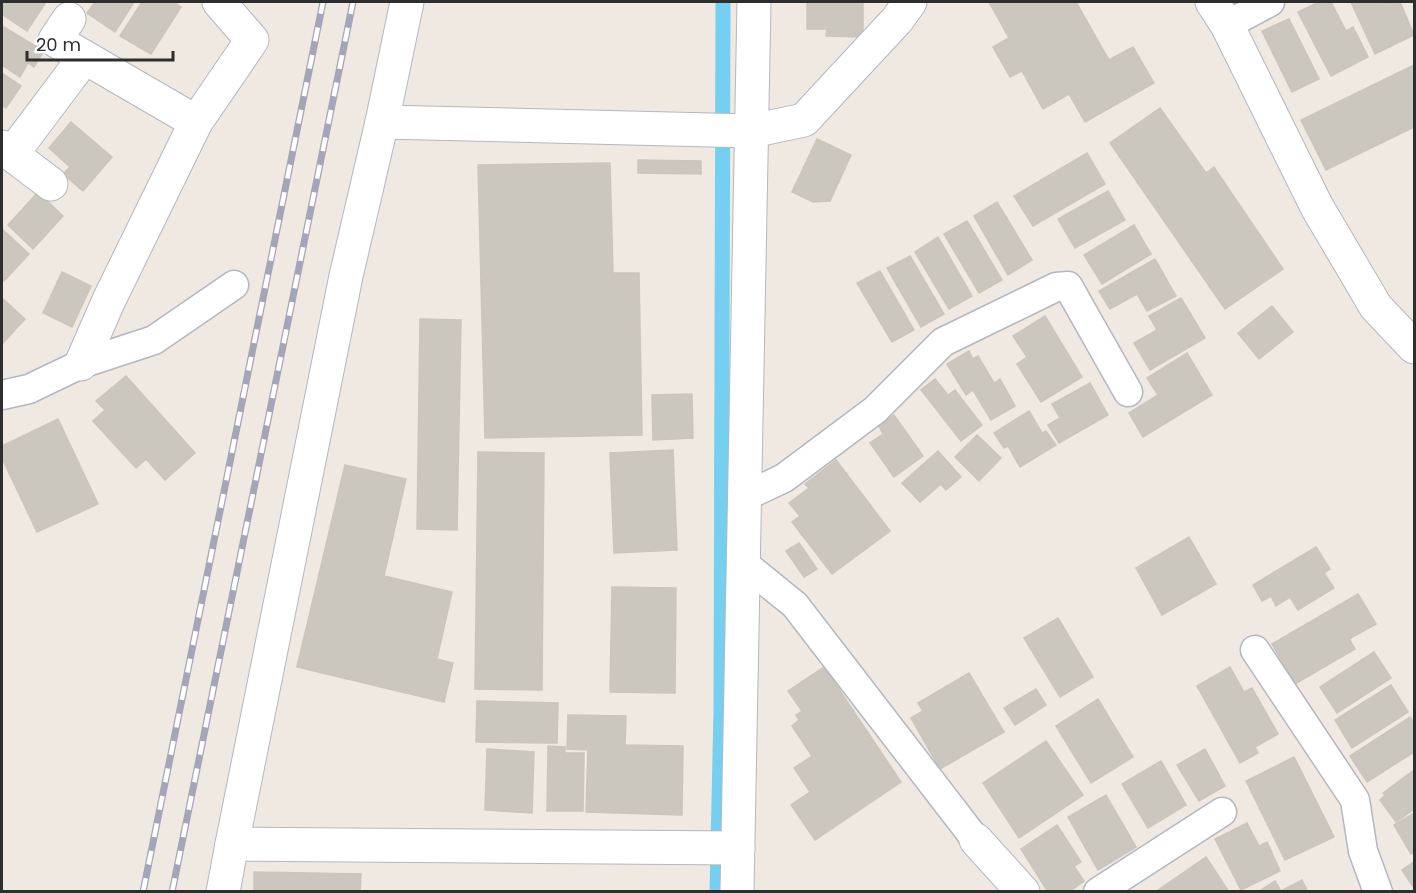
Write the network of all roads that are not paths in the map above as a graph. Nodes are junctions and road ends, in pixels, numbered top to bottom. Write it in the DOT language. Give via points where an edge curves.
graph roads {
  1 [pos="219,2"];
  2 [pos="407,2"];
  3 [pos="753,2"];
  4 [pos="910,2"];
  5 [pos="1270,2"];
  6 [pos="1219,13"];
  7 [pos="69,19"];
  8 [pos="84,58"];
  9 [pos="196,122"];
  10 [pos="382,122"];
  11 [pos="752,131"];
  12 [pos="7,151"];
  13 [pos="51,184"];
  14 [pos="234,285"];
  15 [pos="1414,347"];
  16 [pos="81,364"];
  17 [pos="1128,392"];
  18 [pos="2,395"];
  19 [pos="744,497"];
  20 [pos="742,562"];
  21 [pos="1255,650"];
  22 [pos="1222,812"];
  23 [pos="976,840"];
  24 [pos="232,844"];
  25 [pos="738,848"];
  26 [pos="223,891"];
  27 [pos="737,891"];
  28 [pos="1023,891"];
  29 [pos="1098,891"];
  30 [pos="1378,891"];
  1 -- 9 [label="street" via="252,40"];
  2 -- 10 [label="street"];
  3 -- 11 [label="street"];
  4 -- 11 [label="street" via="804,120"];
  5 -- 6 [label="lane"];
  6 -- 15 [label="street" via="1317,207 1376,307"];
  7 -- 8 [label="street" via="55,40"];
  8 -- 9 [label="street"];
  8 -- 12 [label="street"];
  9 -- 16 [label="street"];
  10 -- 11 [label="street"];
  10 -- 24 [label="street" via="346,276"];
  11 -- 19 [label="street"];
  12 -- 13 [label="street"];
  14 -- 16 [label="lane" via="154,340"];
  16 -- 18 [label="lane" via="29,389"];
  17 -- 19 [label="lane" via="1068,286 1056,287 943,342 875,410 784,478"];
  19 -- 20 [label="street"];
  20 -- 23 [label="lane" via="795,605"];
  20 -- 25 [label="street"];
  21 -- 30 [label="lane" via="1355,800 1363,851"];
  22 -- 29 [label="lane"];
  23 -- 28 [label="street"];
  24 -- 25 [label="street"];
  24 -- 26 [label="street"];
  25 -- 27 [label="street"];
}
